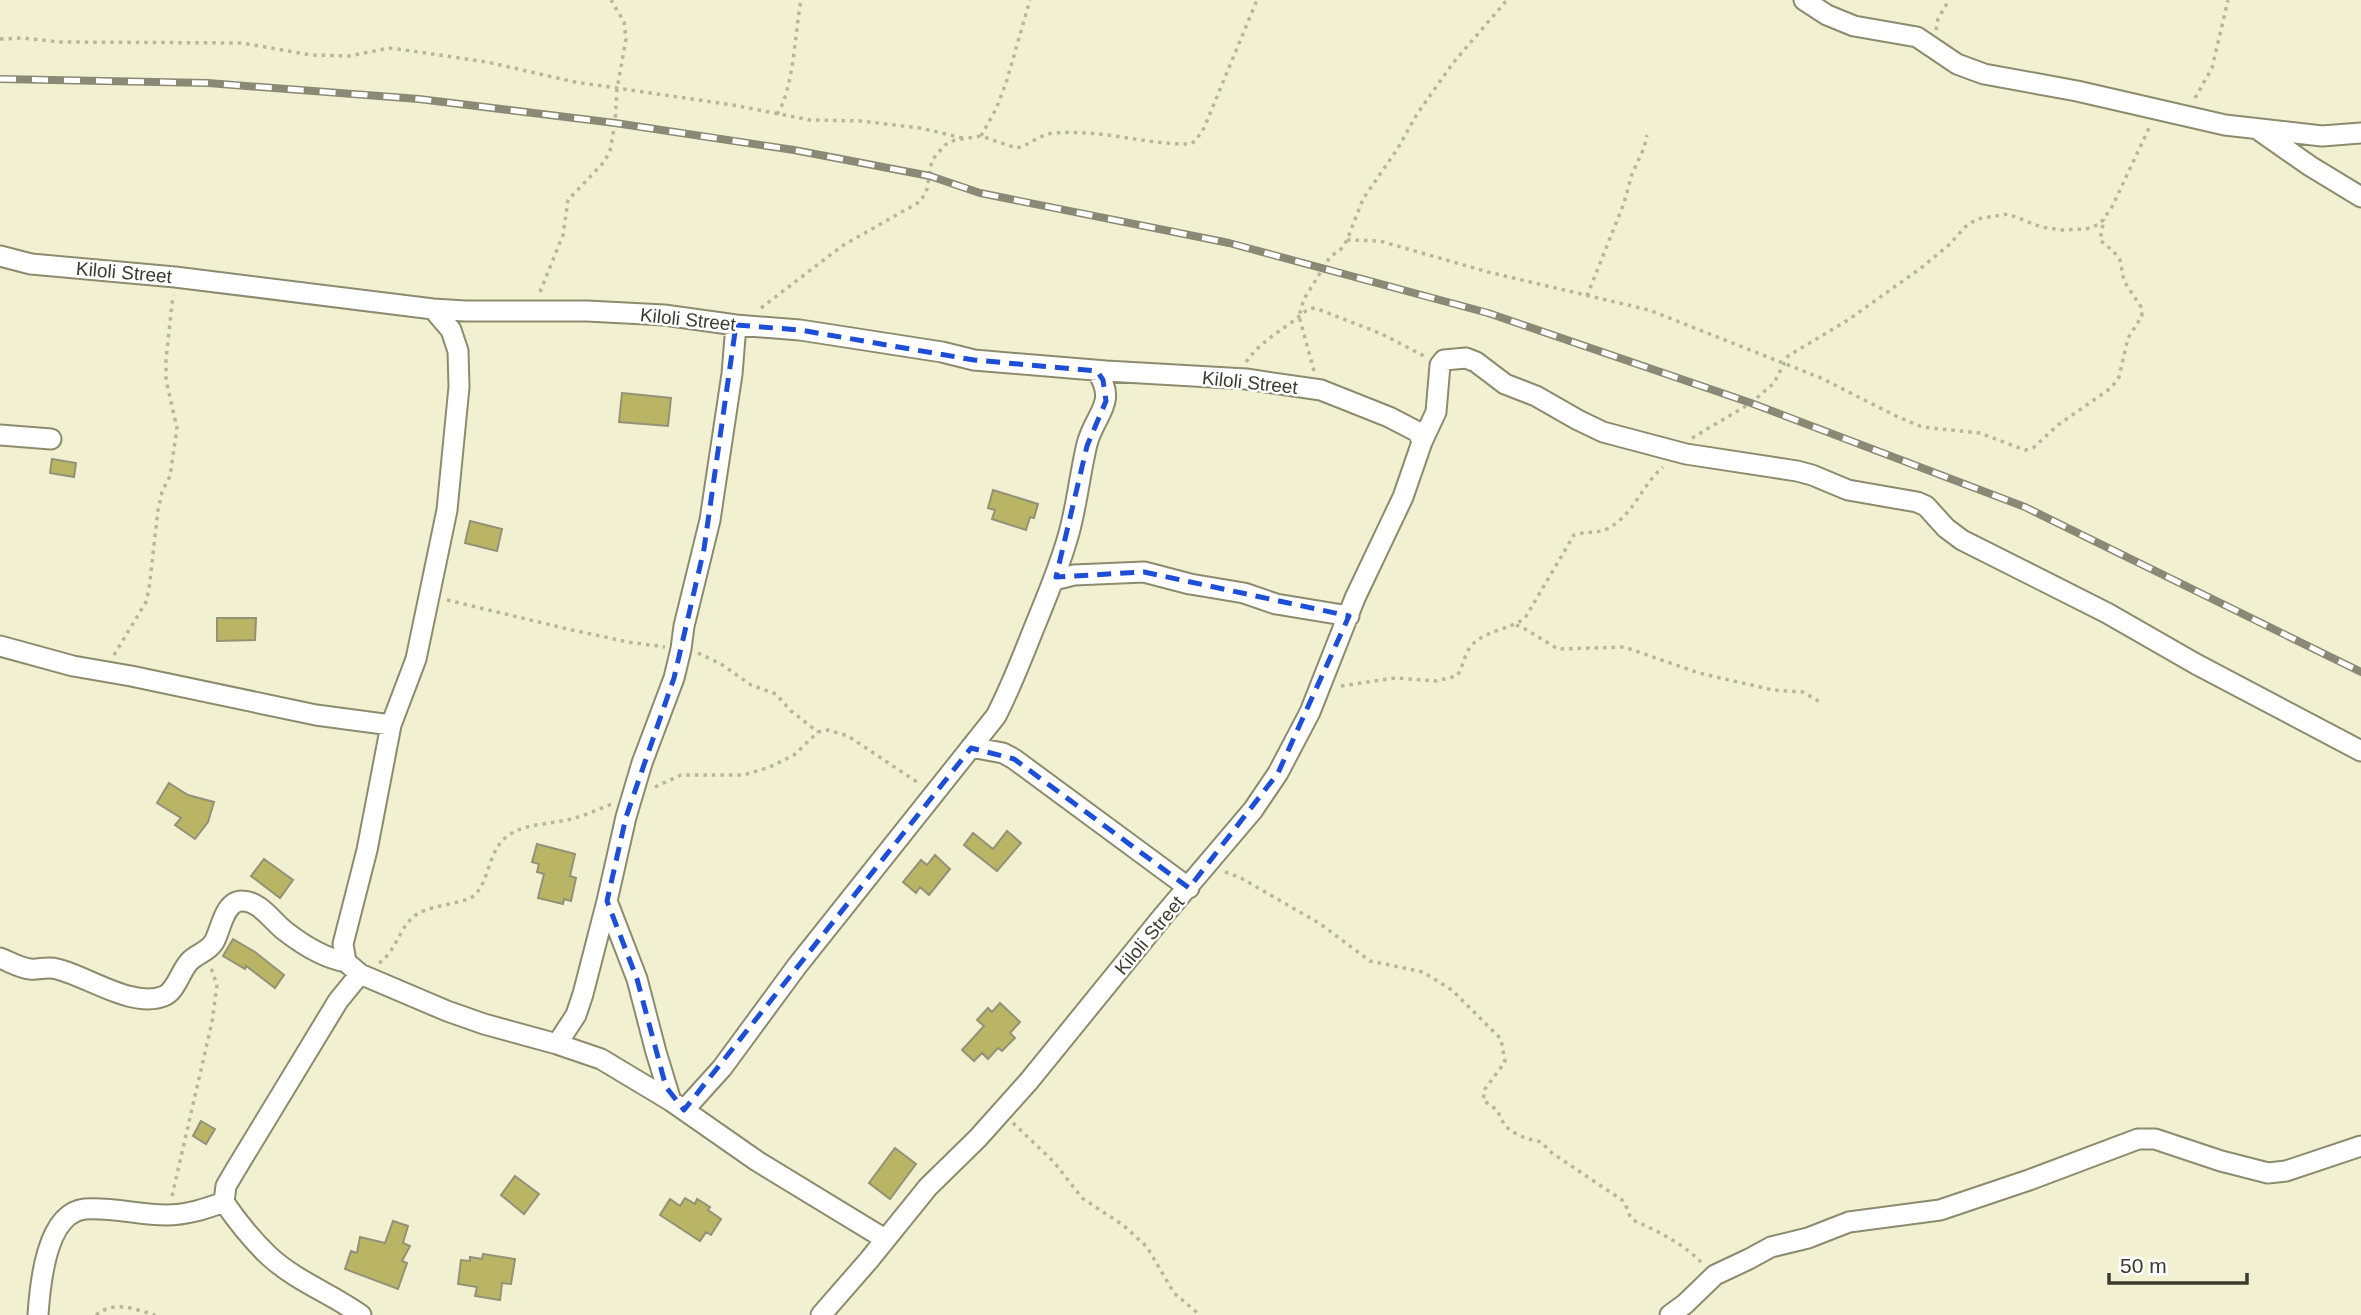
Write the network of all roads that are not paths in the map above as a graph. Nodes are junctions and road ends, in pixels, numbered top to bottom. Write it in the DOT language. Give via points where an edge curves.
graph roads {
  1 [pos="1804,0"];
  2 [pos="2257,129"];
  3 [pos="2361,133"];
  4 [pos="2361,197"];
  5 [pos="0,256"];
  6 [pos="433,309"];
  7 [pos="736,325"];
  8 [pos="1097,370"];
  9 [pos="0,435"];
  10 [pos="51,439"];
  11 [pos="1422,442"];
  12 [pos="1054,580"];
  13 [pos="1349,615"];
  14 [pos="0,646"];
  15 [pos="391,725"];
  16 [pos="971,747"];
  17 [pos="2361,751"];
  18 [pos="1195,880"];
  19 [pos="607,901"];
  20 [pos="0,958"];
  21 [pos="353,968"];
  22 [pos="557,1044"];
  23 [pos="678,1106"];
  24 [pos="2361,1146"];
  25 [pos="224,1202"];
  26 [pos="885,1239"];
  27 [pos="38,1315"];
  28 [pos="361,1315"];
  29 [pos="821,1315"];
  30 [pos="1670,1315"];
  1 -- 2 [label="street" via="1854,26 1917,37 1957,64 1984,74"];
  2 -- 3 [label="street" via="2322,136"];
  2 -- 4 [label="street"];
  5 -- 6 [label="street, Kiloli Street" via="31,264 175,276"];
  6 -- 7 [label="street, Kiloli Street" via="664,315"];
  6 -- 15 [label="street" via="451,330 458,351 447,510 416,659"];
  7 -- 8 [label="street, Kiloli Street" via="800,330 974,360"];
  7 -- 19 [label="street" via="710,520 674,678 632,795"];
  8 -- 11 [label="street, Kiloli Street" via="1321,390 1412,428"];
  8 -- 12 [label="street" via="1106,401 1089,439 1070,531"];
  9 -- 10 [label="street"];
  11 -- 13 [label="street, Kiloli Street" via="1403,497"];
  11 -- 17 [label="street" via="1436,412 1440,365 1451,358 1466,358 1505,384 1603,432 1682,453 1797,471 1848,490 1926,506 1962,540"];
  12 -- 13 [label="street" via="1144,572 1276,604"];
  12 -- 16 [label="street" via="996,716"];
  13 -- 18 [label="street, Kiloli Street" via="1317,697 1266,790"];
  14 -- 15 [label="street" via="73,666 316,715"];
  15 -- 21 [label="street" via="343,944"];
  16 -- 18 [label="street" via="1014,759"];
  16 -- 23 [label="street" via="722,1068"];
  18 -- 26 [label="street, Kiloli Street" via="1001,1113 928,1187"];
  19 -- 22 [label="street" via="576,1015"];
  19 -- 23 [label="street"];
  20 -- 21 [label="street" via="32,969 59,969 134,997 161,998 191,960 214,943 233,903 239,901 264,911 325,957"];
  21 -- 22 [label="street" via="459,1016"];
  21 -- 25 [label="street" via="338,1001 226,1186"];
  22 -- 23 [label="street" via="601,1059"];
  23 -- 26 [label="street" via="757,1161"];
  24 -- 30 [label="street" via="2286,1171 2268,1172 2155,1139 2138,1139 1940,1210 1849,1222 1771,1247 1715,1275"];
  25 -- 27 [label="street" via="167,1215 109,1209 71,1214 51,1239"];
  25 -- 28 [label="street" via="270,1257"];
  26 -- 29 [label="street, Kiloli Street"];
}
